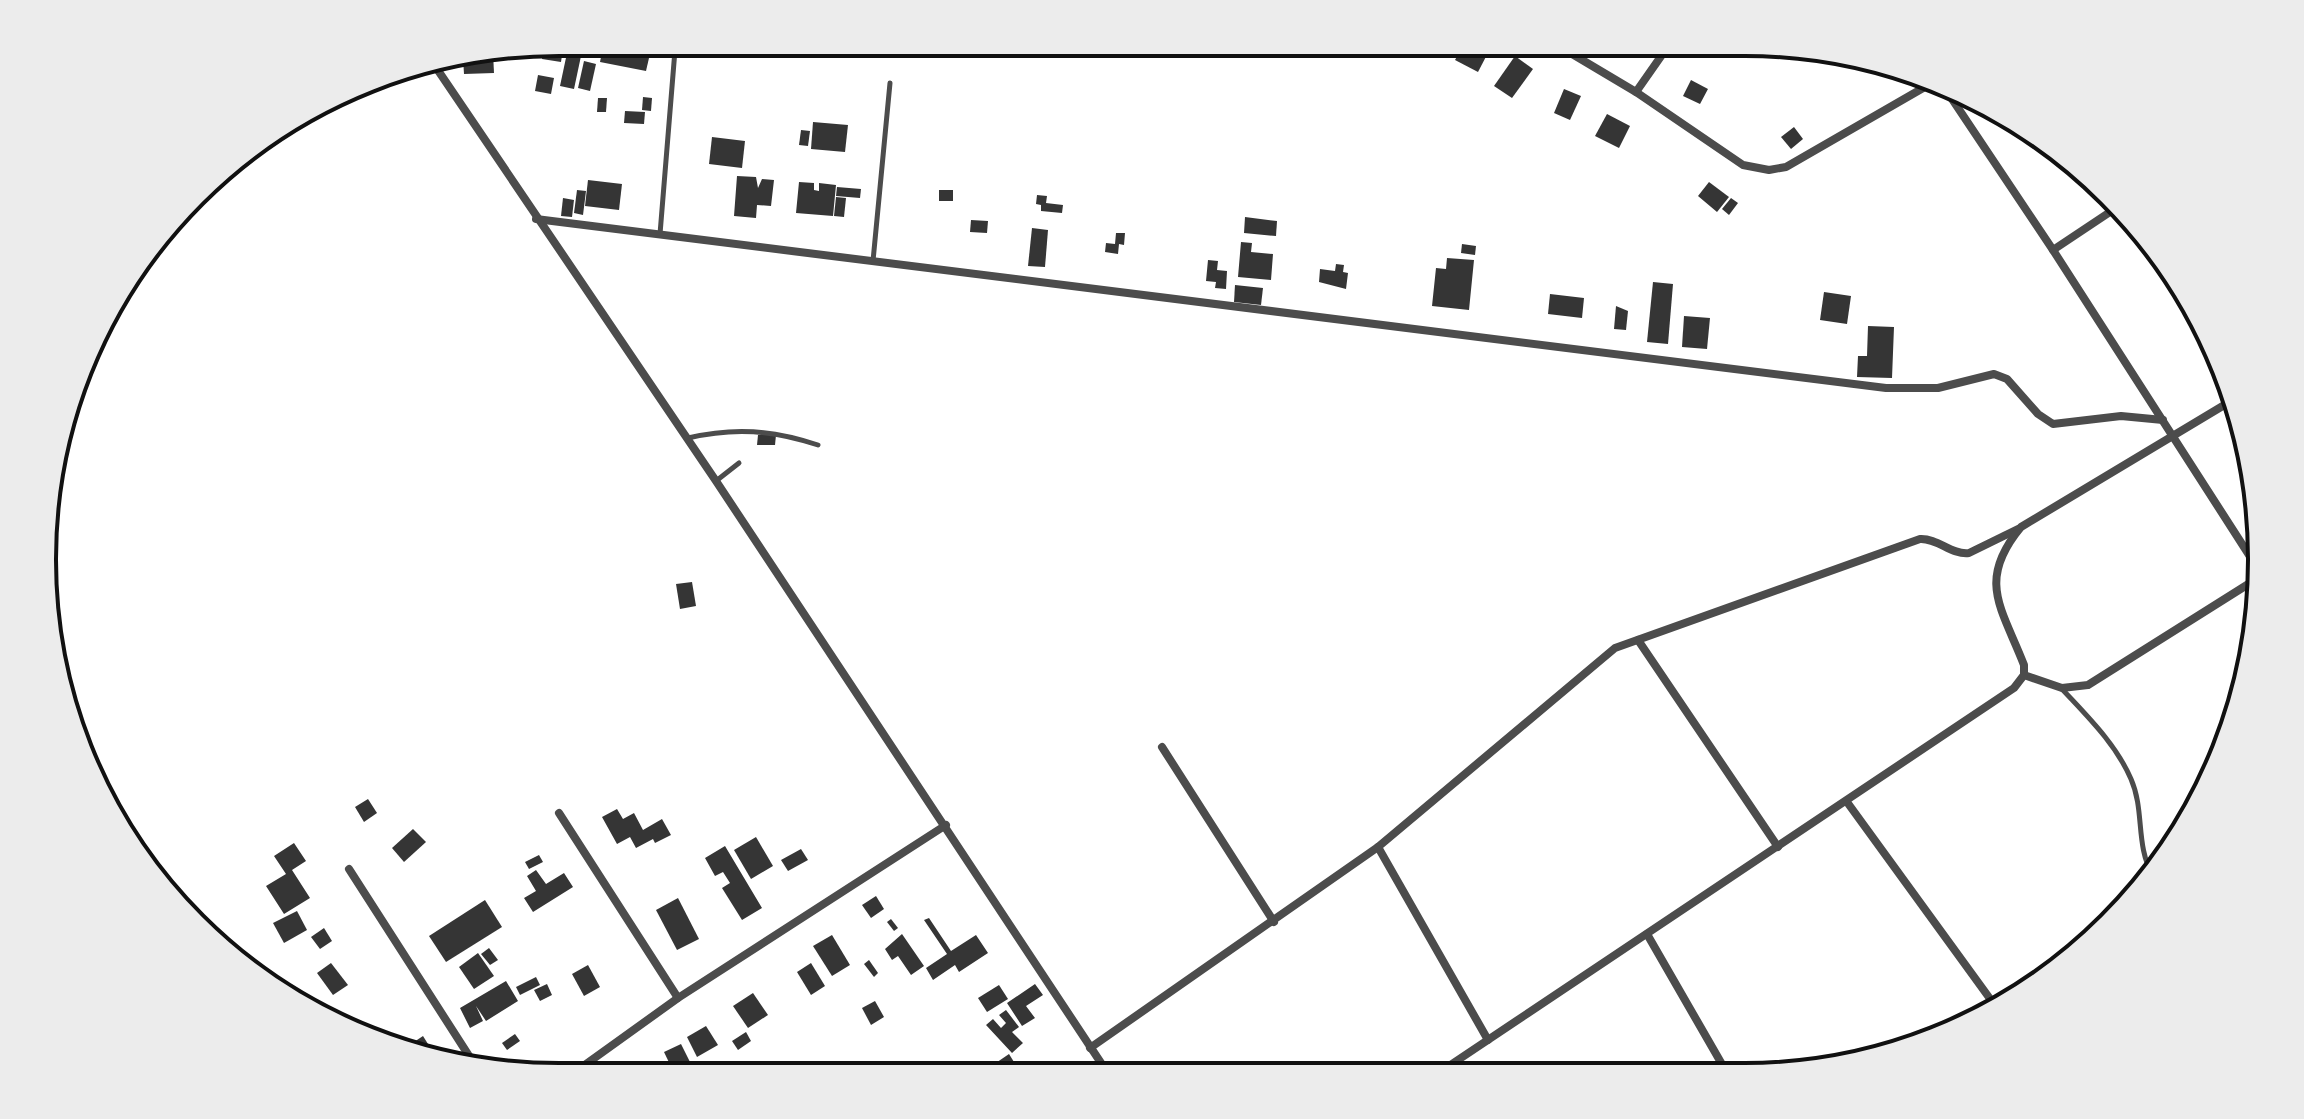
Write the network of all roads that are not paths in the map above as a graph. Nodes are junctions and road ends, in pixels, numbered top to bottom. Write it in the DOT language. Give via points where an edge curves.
graph roads {
  1 [pos="675,56"];
  2 [pos="1576,56"];
  3 [pos="1661,56"];
  4 [pos="438,71"];
  5 [pos="890,83"];
  6 [pos="1923,89"];
  7 [pos="1636,92"];
  8 [pos="1951,101"];
  9 [pos="2109,212"];
  10 [pos="536,219"];
  11 [pos="660,234"];
  12 [pos="2053,250"];
  13 [pos="873,261"];
  14 [pos="2224,406"];
  15 [pos="2163,420"];
  16 [pos="687,438"];
  17 [pos="2174,438"];
  18 [pos="818,445"];
  19 [pos="739,463"];
  20 [pos="716,481"];
  21 [pos="2021,527"];
  22 [pos="2248,553"];
  23 [pos="2247,585"];
  24 [pos="1638,640"];
  25 [pos="2024,675"];
  26 [pos="2062,688"];
  27 [pos="1162,747"];
  28 [pos="1847,802"];
  29 [pos="559,813"];
  30 [pos="946,825"];
  31 [pos="1378,847"];
  32 [pos="1778,847"];
  33 [pos="2147,861"];
  34 [pos="349,869"];
  35 [pos="1274,922"];
  36 [pos="1647,934"];
  37 [pos="678,998"];
  38 [pos="1990,999"];
  39 [pos="1488,1040"];
  40 [pos="1090,1048"];
  41 [pos="468,1054"];
  42 [pos="587,1063"];
  43 [pos="1101,1063"];
  44 [pos="1454,1063"];
  45 [pos="1721,1063"];
  1 -- 11 [label="lane"];
  2 -- 7 [label="street"];
  3 -- 7 [label="street"];
  4 -- 10 [label="street"];
  5 -- 13 [label="lane"];
  6 -- 7 [label="street" via="1786,167 1769,170 1743,165"];
  8 -- 12 [label="street"];
  9 -- 12 [label="street"];
  10 -- 11 [label="street"];
  10 -- 16 [label="street"];
  11 -- 13 [label="street"];
  12 -- 15 [label="street"];
  13 -- 15 [label="street" via="1886,388 1938,388 1994,374 2007,379 2053,424 2121,416"];
  14 -- 17 [label="street"];
  15 -- 17 [label="street"];
  16 -- 18 [label="lane" via="771,431"];
  16 -- 20 [label="street"];
  17 -- 21 [label="street"];
  17 -- 22 [label="street"];
  19 -- 20 [label="lane"];
  20 -- 30 [label="street"];
  21 -- 24 [label="street" via="1961,554 1920,539"];
  21 -- 25 [label="street" via="1999,561 1994,581"];
  23 -- 26 [label="street" via="2088,685"];
  24 -- 31 [label="street" via="1615,648"];
  24 -- 32 [label="street"];
  25 -- 26 [label="street"];
  25 -- 28 [label="street" via="2014,688"];
  26 -- 33 [label="lane" via="2109,741 2132,780 2138,837"];
  27 -- 35 [label="street"];
  28 -- 32 [label="street"];
  28 -- 38 [label="street"];
  29 -- 37 [label="street"];
  30 -- 37 [label="street"];
  30 -- 40 [label="street"];
  31 -- 35 [label="street"];
  31 -- 39 [label="street"];
  32 -- 36 [label="street"];
  34 -- 41 [label="street"];
  35 -- 40 [label="street"];
  36 -- 39 [label="street"];
  36 -- 45 [label="street"];
  37 -- 42 [label="street"];
  39 -- 44 [label="street"];
  40 -- 43 [label="street"];
}
